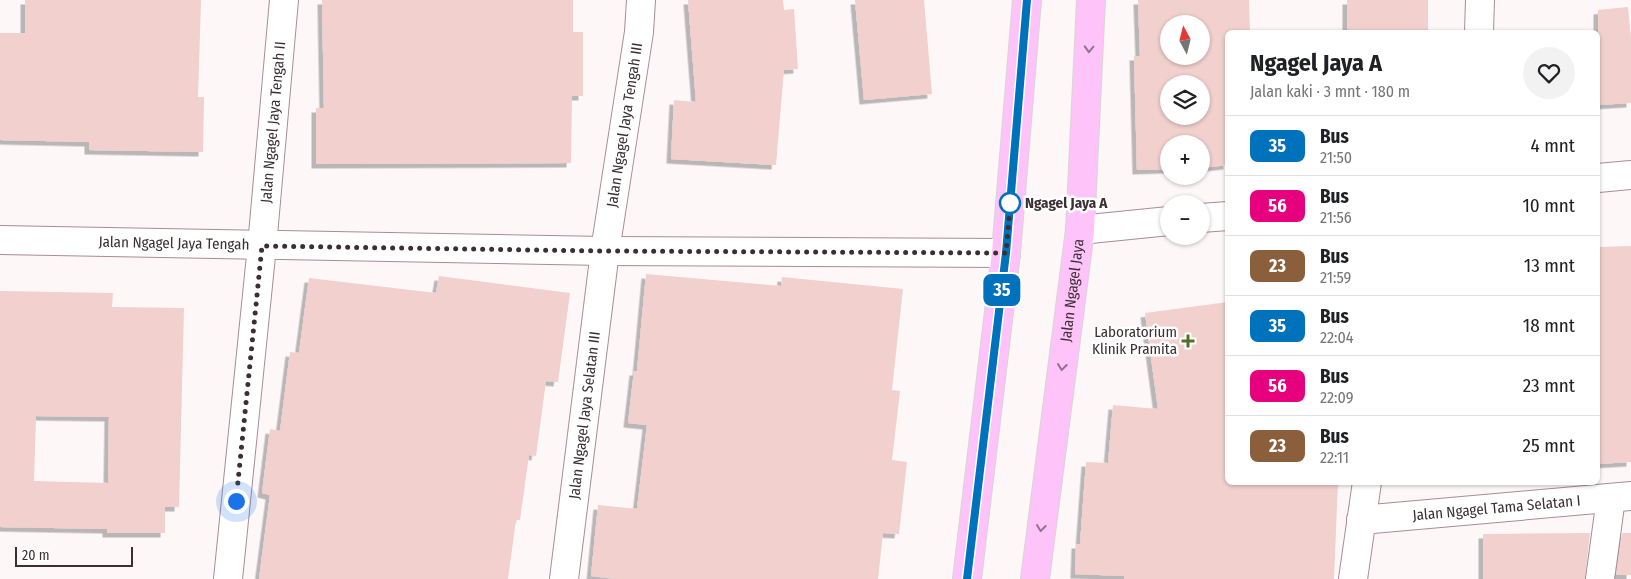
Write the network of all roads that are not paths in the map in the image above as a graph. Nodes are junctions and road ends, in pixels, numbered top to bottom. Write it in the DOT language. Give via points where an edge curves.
graph roads {
  1 [pos="284,0"];
  2 [pos="641,0"];
  3 [pos="1027,0"];
  4 [pos="1091,0"];
  5 [pos="1480,0"];
  6 [pos="1479,30"];
  7 [pos="1631,175"];
  8 [pos="1600,178"];
  9 [pos="1225,216"];
  10 [pos="1210,217"];
  11 [pos="1160,222"];
  12 [pos="1080,230"];
  13 [pos="0,240"];
  14 [pos="262,246"];
  15 [pos="604,251"];
  16 [pos="1006,253"];
  17 [pos="1366,485"];
  18 [pos="1621,497"];
  19 [pos="1361,520"];
  20 [pos="228,579"];
  21 [pos="564,579"];
  22 [pos="967,579"];
  23 [pos="1035,579"];
  24 [pos="1353,579"];
  25 [pos="1600,579"];
  1 -- 14 [label="street, Jalan Ngagel Jaya Tengah II"];
  2 -- 15 [label="street, Jalan Ngagel Jaya Tengah III" via="639,32"];
  3 -- 16 [label="main road"];
  4 -- 12 [label="main road, Jalan Ngagel Jaya, one-way"];
  5 -- 6 [label="street"];
  7 -- 8 [label="street"];
  9 -- 10 [label="street"];
  11 -- 12 [label="street"];
  12 -- 23 [label="main road, Jalan Ngagel Jaya, one-way"];
  13 -- 14 [label="street, Jalan Ngagel Jaya Tengah"];
  14 -- 15 [label="street, Jalan Ngagel Jaya Tengah"];
  14 -- 20 [label="street, Jalan Ngagel Jaya Tengah II"];
  15 -- 16 [label="street, Jalan Ngagel Jaya Tengah"];
  15 -- 21 [label="street, Jalan Ngagel Jaya Selatan III"];
  16 -- 22 [label="main road"];
  17 -- 19 [label="street"];
  18 -- 19 [label="street, Jalan Ngagel Tama Selatan I"];
  18 -- 25 [label="street"];
  19 -- 24 [label="street"];
}
